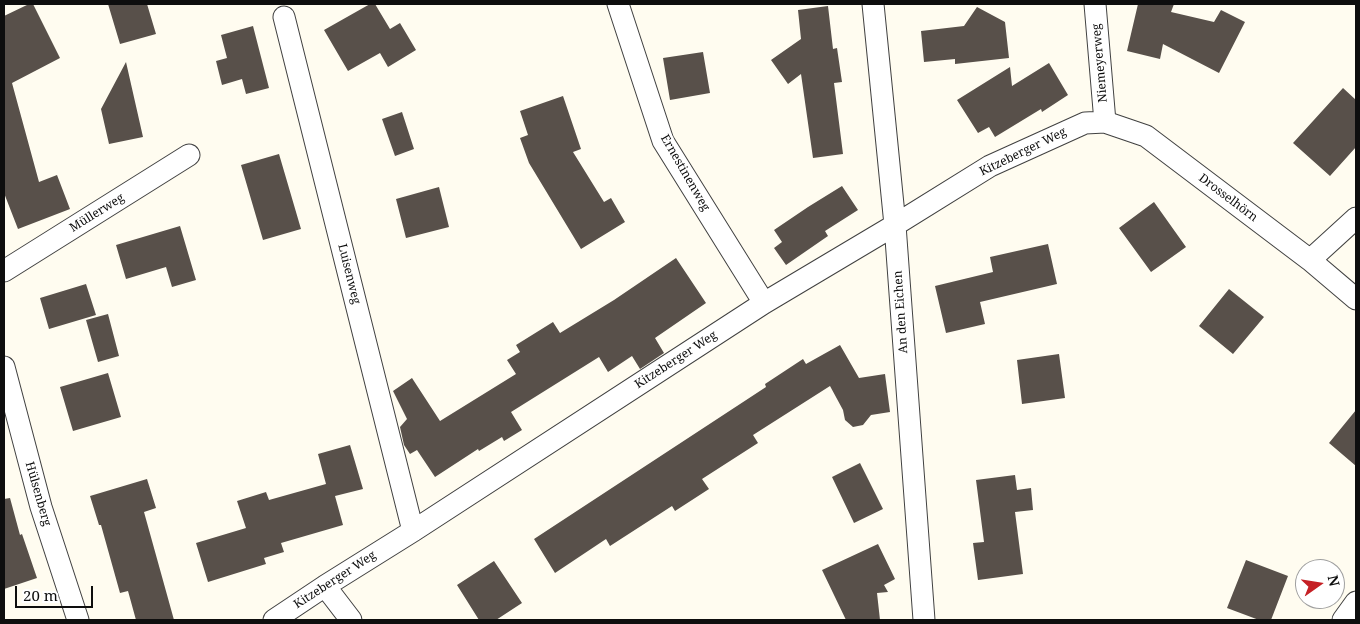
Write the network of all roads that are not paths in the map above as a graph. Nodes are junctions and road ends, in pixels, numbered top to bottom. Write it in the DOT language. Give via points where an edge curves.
graph roads {
  1 [pos="618,4"];
  2 [pos="873,4"];
  3 [pos="1095,4"];
  4 [pos="284,17"];
  5 [pos="1097,122"];
  6 [pos="190,155"];
  7 [pos="1356,218"];
  8 [pos="895,225"];
  9 [pos="1310,260"];
  10 [pos="4,271"];
  11 [pos="1356,299"];
  12 [pos="764,303"];
  13 [pos="4,367"];
  14 [pos="413,531"];
  15 [pos="325,586"];
  16 [pos="1356,602"];
  17 [pos="78,620"];
  18 [pos="274,620"];
  19 [pos="351,620"];
  20 [pos="924,620"];
  21 [pos="1343,620"];
  1 -- 12 [label="street, Ernestinenweg" via="663,141"];
  2 -- 8 [label="street, An den Eichen"];
  3 -- 5 [label="street, Niemeyerweg"];
  4 -- 14 [label="street, Luisenweg"];
  5 -- 8 [label="street, Kitzeberger Weg" via="990,166"];
  5 -- 9 [label="street, Drosselhörn" via="1146,136"];
  6 -- 10 [label="street, Müllerweg"];
  7 -- 9 [label="street"];
  8 -- 12 [label="street, Kitzeberger Weg"];
  8 -- 20 [label="street, An den Eichen"];
  9 -- 11 [label="street, Drosselhörn"];
  12 -- 14 [label="street, Kitzeberger Weg"];
  13 -- 17 [label="street, Hülsenberg" via="41,507"];
  14 -- 15 [label="street, Kitzeberger Weg"];
  15 -- 18 [label="street, Kitzeberger Weg"];
  15 -- 19 [label="street"];
  16 -- 21 [label="street"];
}
